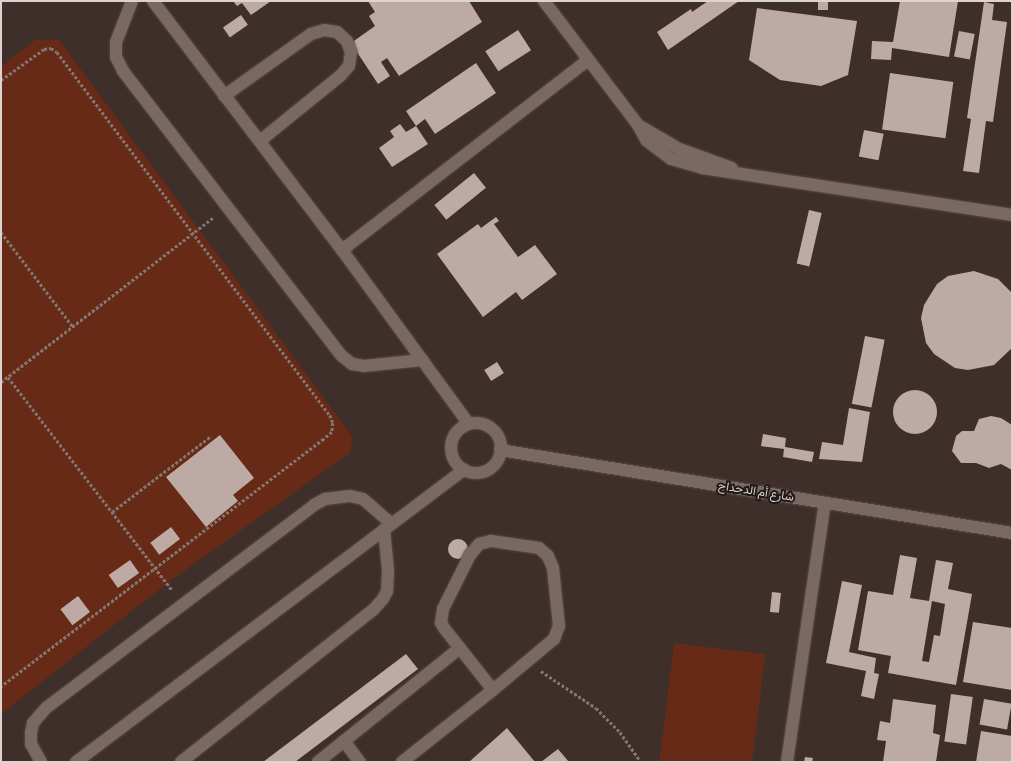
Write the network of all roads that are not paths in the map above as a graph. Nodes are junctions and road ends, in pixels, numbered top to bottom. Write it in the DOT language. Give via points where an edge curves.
graph roads {
  1 [pos="132,1"];
  2 [pos="153,1"];
  3 [pos="544,1"];
  4 [pos="588,60"];
  5 [pos="224,96"];
  6 [pos="260,141"];
  7 [pos="1012,215"];
  8 [pos="342,250"];
  9 [pos="423,360"];
  10 [pos="469,424"];
  11 [pos="500,450"];
  12 [pos="464,470"];
  13 [pos="825,503"];
  14 [pos="388,526"];
  15 [pos="1012,533"];
  16 [pos="460,648"];
  17 [pos="493,690"];
  18 [pos="344,741"];
  19 [pos="41,762"];
  20 [pos="76,762"];
  21 [pos="181,762"];
  22 [pos="318,762"];
  23 [pos="360,762"];
  24 [pos="402,762"];
  25 [pos="787,762"];
  1 -- 9 [label="street" via="116,42 119,65 346,361 364,366"];
  2 -- 5 [label="street"];
  3 -- 4 [label="street"];
  4 -- 7 [label="street" via="647,141 671,159 702,168"];
  4 -- 8 [label="street"];
  5 -- 6 [label="street"];
  5 -- 6 [label="street" via="311,34 324,30 337,32 347,41 351,53 350,60 340,76"];
  6 -- 8 [label="street"];
  8 -- 9 [label="street"];
  9 -- 10 [label="street"];
  10 -- 11 [label="street" via="481,424 492,429 500,442"];
  10 -- 12 [label="street" via="455,434 452,441 453,458"];
  11 -- 12 [label="street" via="498,458 487,470"];
  11 -- 13 [label="street, شارع أم الدحداح"];
  12 -- 14 [label="street"];
  13 -- 15 [label="street, شارع أم الدحداح"];
  13 -- 25 [label="street"];
  14 -- 19 [label="street" via="363,500 350,496 325,499 182,603 38,715 33,724 31,744"];
  14 -- 20 [label="street"];
  14 -- 21 [label="street" via="388,580 383,599 374,609"];
  16 -- 17 [label="street"];
  16 -- 17 [label="street" via="444,628 442,616 446,602 474,549 491,541 532,546 544,551 553,568 559,626 554,638"];
  16 -- 18 [label="street"];
  17 -- 24 [label="street"];
  18 -- 22 [label="street"];
  18 -- 23 [label="street"];
}
